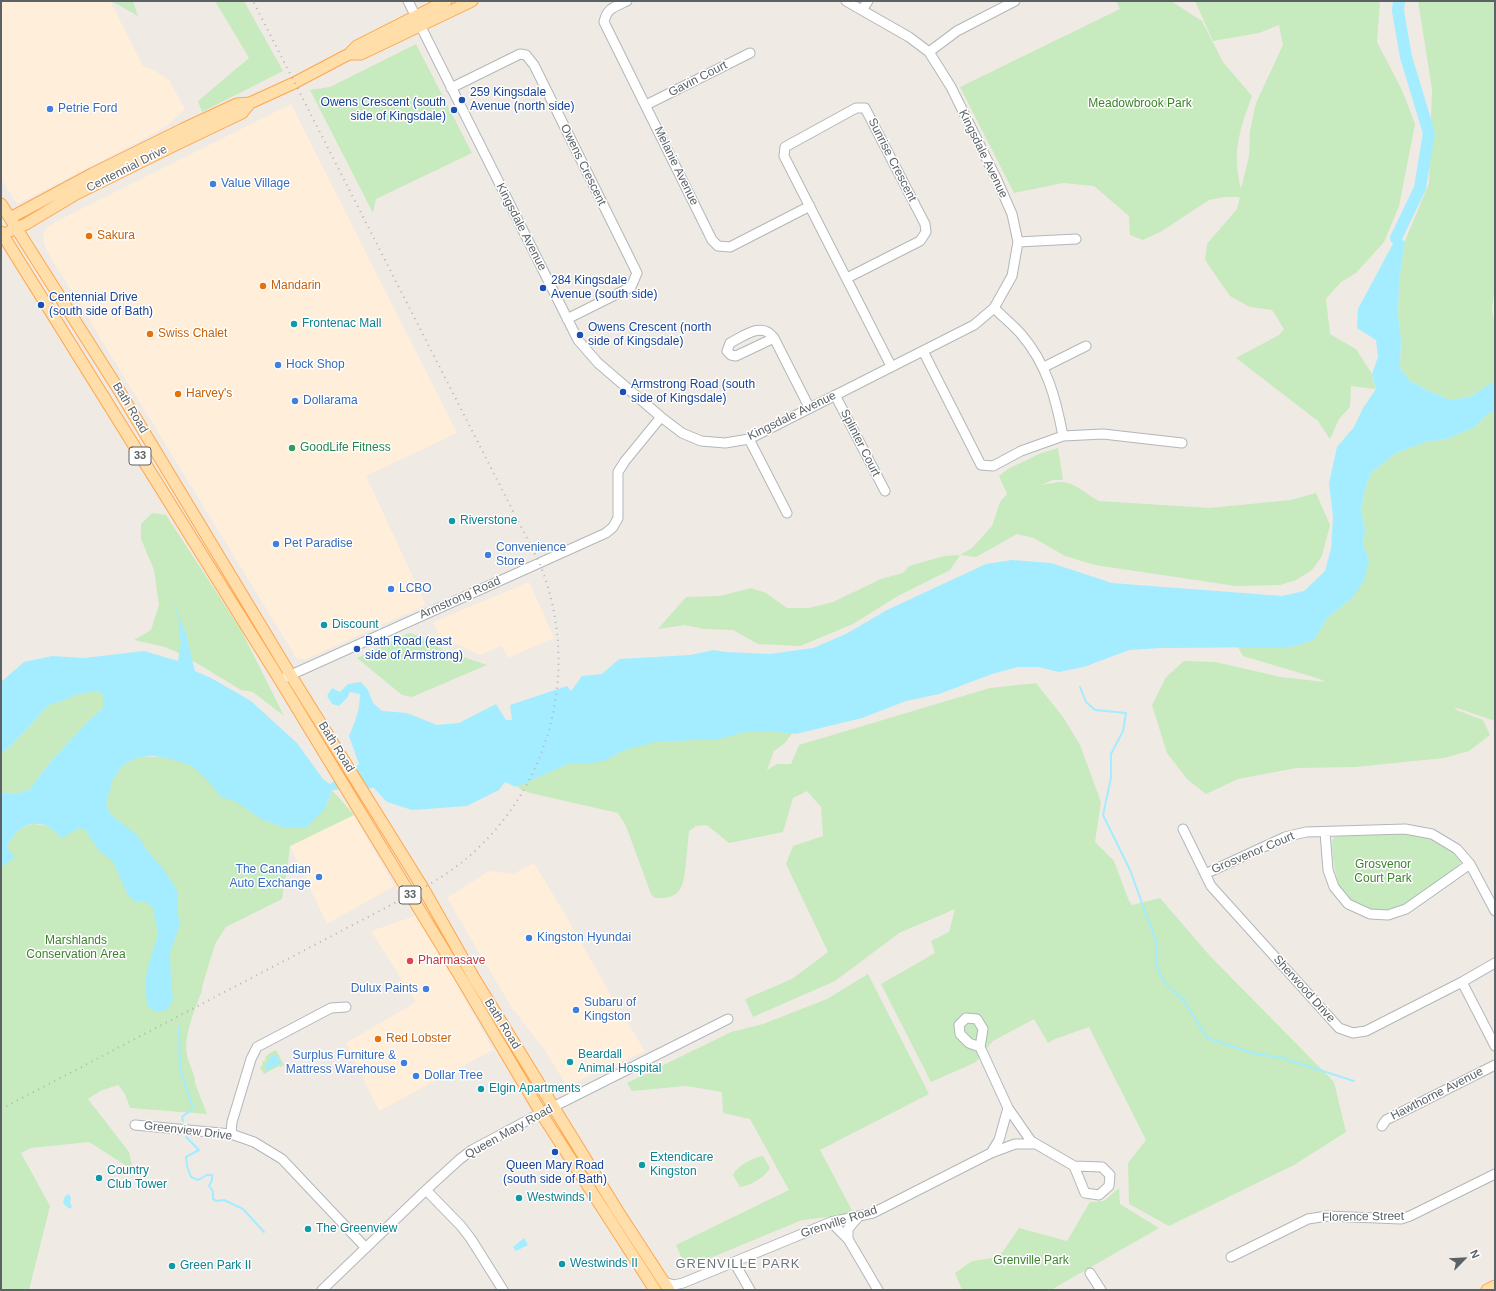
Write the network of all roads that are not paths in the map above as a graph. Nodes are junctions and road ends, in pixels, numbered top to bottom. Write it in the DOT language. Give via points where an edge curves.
graph roads {
  1 [pos="408,1"];
  2 [pos="446,1"];
  3 [pos="472,1"];
  4 [pos="627,1"];
  5 [pos="846,1"];
  6 [pos="868,1"];
  7 [pos="1015,1"];
  8 [pos="862,10"];
  9 [pos="418,21"];
  10 [pos="929,52"];
  11 [pos="750,53"];
  12 [pos="451,88"];
  13 [pos="250,103"];
  14 [pos="646,105"];
  15 [pos="1,204"];
  16 [pos="810,206"];
  17 [pos="10,218"];
  18 [pos="16,228"];
  19 [pos="1,233"];
  20 [pos="1076,239"];
  21 [pos="1018,242"];
  22 [pos="847,278"];
  23 [pos="994,308"];
  24 [pos="567,319"];
  25 [pos="774,338"];
  26 [pos="1086,346"];
  27 [pos="923,351"];
  28 [pos="891,366"];
  29 [pos="1044,367"];
  30 [pos="835,395"];
  31 [pos="809,407"];
  32 [pos="661,417"];
  33 [pos="1063,436"];
  34 [pos="749,438"];
  35 [pos="1182,442"];
  36 [pos="885,491"];
  37 [pos="787,514"];
  38 [pos="290,674"];
  39 [pos="280,680"];
  40 [pos="1183,829"];
  41 [pos="1324,832"];
  42 [pos="1470,864"];
  43 [pos="1205,874"];
  44 [pos="1495,911"];
  45 [pos="1495,963"];
  46 [pos="469,980"];
  47 [pos="1462,982"];
  48 [pos="346,1007"];
  49 [pos="728,1020"];
  50 [pos="1495,1046"];
  51 [pos="980,1047"];
  52 [pos="1495,1065"];
  53 [pos="553,1107"];
  54 [pos="1008,1108"];
  55 [pos="540,1113"];
  56 [pos="135,1125"];
  57 [pos="1382,1126"];
  58 [pos="231,1134"];
  59 [pos="1036,1144"];
  60 [pos="991,1153"];
  61 [pos="1074,1166"];
  62 [pos="1495,1174"];
  63 [pos="426,1190"];
  64 [pos="859,1216"];
  65 [pos="831,1222"];
  66 [pos="848,1239"];
  67 [pos="366,1248"];
  68 [pos="1231,1257"];
  69 [pos="734,1262"];
  70 [pos="1090,1273"];
  71 [pos="667,1286"];
  72 [pos="1495,1286"];
  73 [pos="681,1287"];
  74 [pos="322,1290"];
  75 [pos="503,1290"];
  76 [pos="655,1290"];
  77 [pos="750,1290"];
  78 [pos="878,1290"];
  79 [pos="1101,1290"];
  80 [pos="1486,1290"];
  1 -- 9 [label="street, Kingsdale Avenue"];
  2 -- 9 [label="main road, Centennial Drive"];
  3 -- 9 [label="main road, Centennial Drive"];
  4 -- 14 [label="street, Melanie Avenue" via="609,10 604,22"];
  5 -- 8 [label="street, Kingsdale Avenue"];
  6 -- 8 [label="street"];
  7 -- 10 [label="street" via="957,31"];
  8 -- 10 [label="street, Kingsdale Avenue" via="909,36"];
  9 -- 12 [label="street, Kingsdale Avenue"];
  9 -- 13 [label="main road, Centennial Drive" via="361,54 349,54"];
  10 -- 21 [label="street, Kingsdale Avenue" via="951,87 997,180 1012,214"];
  11 -- 14 [label="street, Gavin Court"];
  12 -- 24 [label="street, Kingsdale Avenue"];
  12 -- 24 [label="street, Owens Crescent" via="520,54 526,55 534,65 637,273 631,287"];
  13 -- 17 [label="main road, Centennial Drive" via="237,104 183,129"];
  13 -- 18 [label="main road, Centennial Drive" via="242,113 76,194"];
  14 -- 16 [label="street, Melanie Avenue" via="712,240 718,246 730,247"];
  15 -- 17 [label="main road, Bath Road / 33"];
  16 -- 22 [label="street, Sunrise Crescent"];
  16 -- 22 [label="street, Sunrise Crescent" via="784,156 785,146 856,108 865,108 925,224 926,232 920,241"];
  17 -- 18 [label="main road, Bath Road / 33"];
  18 -- 19 [label="main road, Centennial Drive"];
  18 -- 38 [label="main road, Bath Road / 33" via="117,387"];
  19 -- 39 [label="main road, Bath Road / 33"];
  20 -- 21 [label="street"];
  21 -- 23 [label="street, Kingsdale Avenue" via="1012,276"];
  22 -- 28 [label="street, Sunrise Crescent"];
  23 -- 27 [label="street, Kingsdale Avenue" via="974,325"];
  23 -- 29 [label="street" via="1022,334"];
  24 -- 32 [label="street, Kingsdale Avenue" via="578,340 598,363"];
  25 -- 31 [label="street"];
  26 -- 29 [label="street"];
  27 -- 28 [label="street, Kingsdale Avenue"];
  27 -- 33 [label="street" via="981,465 993,466 1021,451"];
  28 -- 30 [label="street, Kingsdale Avenue"];
  29 -- 33 [label="street" via="1056,403"];
  30 -- 31 [label="street, Kingsdale Avenue"];
  30 -- 36 [label="street, Splinter Court"];
  31 -- 34 [label="street, Kingsdale Avenue"];
  32 -- 34 [label="street, Kingsdale Avenue" via="682,433 702,441 725,443"];
  32 -- 38 [label="street, Armstrong Road" via="618,472 618,518 613,527 606,532"];
  33 -- 35 [label="street" via="1103,434"];
  34 -- 37 [label="street"];
  38 -- 39 [label="street, Armstrong Road"];
  38 -- 46 [label="main road, Bath Road / 33" via="423,888"];
  39 -- 46 [label="main road, Bath Road / 33" via="332,768"];
  40 -- 43 [label="street, Sherwood Drive"];
  41 -- 42 [label="street, Grosvenor Court" via="1405,829 1432,834 1457,849"];
  41 -- 42 [label="street" via="1328,870 1334,887 1348,904 1370,914 1388,915 1406,909"];
  41 -- 43 [label="street, Grosvenor Court" via="1306,832 1285,837"];
  42 -- 44 [label="street, Grosvenor Court"];
  43 -- 47 [label="street, Sherwood Drive" via="1211,886 1338,1028 1353,1033 1366,1032"];
  45 -- 47 [label="street, Sherwood Drive"];
  46 -- 53 [label="main road, Bath Road / 33"];
  46 -- 55 [label="main road, Bath Road / 33"];
  47 -- 50 [label="street"];
  48 -- 58 [label="street" via="331,1008 257,1047 232,1122"];
  49 -- 53 [label="street, Queen Mary Road"];
  51 -- 54 [label="street"];
  52 -- 57 [label="street, Hawthorne Avenue" via="1386,1120"];
  53 -- 55 [label="street, Queen Mary Road"];
  53 -- 71 [label="main road, Bath Road / 33"];
  54 -- 59 [label="street" via="1031,1141"];
  54 -- 60 [label="street" via="999,1140"];
  55 -- 63 [label="street, Queen Mary Road" via="472,1150"];
  55 -- 76 [label="main road, Bath Road / 33"];
  56 -- 58 [label="street, Greenview Drive"];
  58 -- 67 [label="street, Greenview Drive" via="254,1142 282,1159"];
  59 -- 60 [label="street, Grenville Road" via="1015,1144"];
  59 -- 61 [label="street"];
  60 -- 64 [label="street, Grenville Road" via="873,1213"];
  62 -- 68 [label="street, Florence Street" via="1401,1219 1327,1216 1308,1219"];
  63 -- 67 [label="street, Queen Mary Road"];
  63 -- 75 [label="street" via="471,1239"];
  64 -- 65 [label="street, Grenville Road"];
  64 -- 66 [label="street" via="848,1229"];
  65 -- 66 [label="street"];
  65 -- 69 [label="street, Grenville Road"];
  66 -- 78 [label="street"];
  67 -- 74 [label="street, Queen Mary Road"];
  69 -- 73 [label="street, Grenville Road"];
  69 -- 77 [label="street"];
  70 -- 79 [label="street"];
  71 -- 73 [label="street, Grenville Road"];
  72 -- 80 [label="main road"];
}
